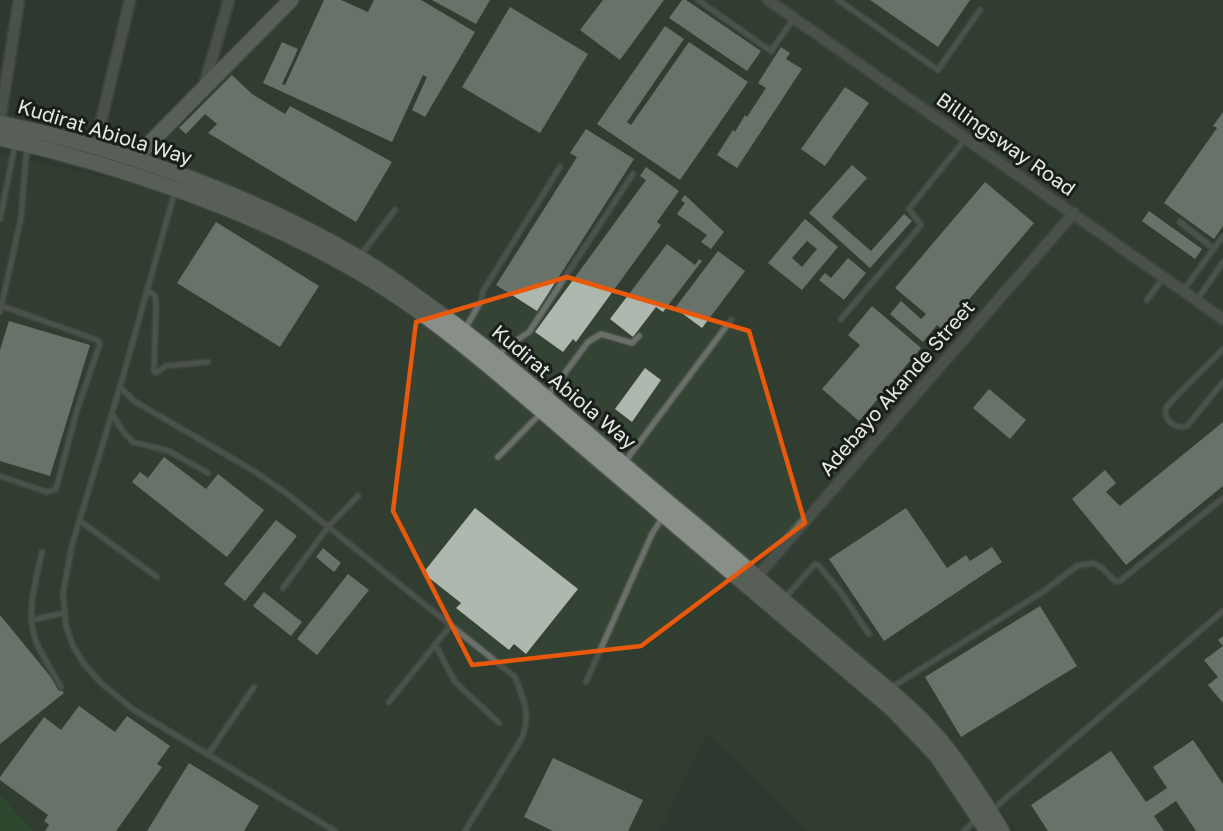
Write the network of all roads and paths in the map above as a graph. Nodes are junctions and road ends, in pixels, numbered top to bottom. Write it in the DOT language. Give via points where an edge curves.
graph roads {
  1 [pos="19,0"];
  2 [pos="130,0"];
  3 [pos="229,0"];
  4 [pos="291,0"];
  5 [pos="698,0"];
  6 [pos="768,0"];
  7 [pos="838,0"];
  8 [pos="980,10"];
  9 [pos="794,18"];
  10 [pos="203,91"];
  11 [pos="0,121"];
  12 [pos="0,138"];
  13 [pos="966,138"];
  14 [pos="21,143"];
  15 [pos="95,147"];
  16 [pos="135,158"];
  17 [pos="560,168"];
  18 [pos="633,174"];
  19 [pos="175,189"];
  20 [pos="394,210"];
  21 [pos="1074,213"];
  22 [pos="0,219"];
  23 [pos="1180,222"];
  24 [pos="1223,236"];
  25 [pos="1214,249"];
  26 [pos="359,257"];
  27 [pos="1223,262"];
  28 [pos="1164,277"];
  29 [pos="147,290"];
  30 [pos="1183,291"];
  31 [pos="1147,300"];
  32 [pos="1197,300"];
  33 [pos="1,309"];
  34 [pos="841,319"];
  35 [pos="1223,319"];
  36 [pos="731,320"];
  37 [pos="464,330"];
  38 [pos="639,336"];
  39 [pos="1223,349"];
  40 [pos="498,357"];
  41 [pos="208,362"];
  42 [pos="1223,382"];
  43 [pos="120,387"];
  44 [pos="544,404"];
  45 [pos="112,414"];
  46 [pos="498,457"];
  47 [pos="623,464"];
  48 [pos="208,473"];
  49 [pos="0,476"];
  50 [pos="358,496"];
  51 [pos="1223,498"];
  52 [pos="663,516"];
  53 [pos="80,521"];
  54 [pos="328,526"];
  55 [pos="42,552"];
  56 [pos="157,577"];
  57 [pos="753,581"];
  58 [pos="283,588"];
  59 [pos="783,600"];
  60 [pos="1223,611"];
  61 [pos="64,612"];
  62 [pos="32,620"];
  63 [pos="451,625"];
  64 [pos="869,634"];
  65 [pos="435,644"];
  66 [pos="586,682"];
  67 [pos="61,687"];
  68 [pos="254,687"];
  69 [pos="887,690"];
  70 [pos="389,702"];
  71 [pos="499,723"];
  72 [pos="208,754"];
  73 [pos="984,815"];
  74 [pos="335,831"];
  75 [pos="465,831"];
  76 [pos="964,831"];
  77 [pos="987,831"];
  78 [pos="1002,831"];
  1 -- 11 [label="street"];
  2 -- 15 [label="street"];
  3 -- 10 [label="street"];
  4 -- 10 [label="main road"];
  5 -- 9 [label="lane" via="771,51"];
  6 -- 9 [label="street, Billingsway Road"];
  7 -- 8 [label="lane" via="938,70"];
  9 -- 13 [label="street, Billingsway Road"];
  10 -- 16 [label="main road"];
  11 -- 15 [label="main road, Kudirat Abiola Way"];
  12 -- 14 [label="main road, Kudirat Abiola Way"];
  13 -- 21 [label="street, Billingsway Road"];
  13 -- 34 [label="lane" via="909,209 921,225"];
  14 -- 19 [label="main road, Kudirat Abiola Way"];
  14 -- 22 [label="lane"];
  14 -- 33 [label="lane" via="21,218"];
  15 -- 16 [label="main road, Kudirat Abiola Way"];
  16 -- 26 [label="main road, Kudirat Abiola Way" via="290,221"];
  17 -- 37 [label="lane" via="483,291 482,301"];
  18 -- 40 [label="lane" via="529,332"];
  19 -- 29 [label="lane"];
  19 -- 44 [label="main road, Kudirat Abiola Way" via="302,242 354,270"];
  20 -- 26 [label="lane"];
  21 -- 28 [label="street, Billingsway Road"];
  21 -- 57 [label="street, Adebayo Akande Street"];
  23 -- 25 [label="lane"];
  24 -- 25 [label="lane"];
  25 -- 30 [label="lane"];
  26 -- 37 [label="main road, Kudirat Abiola Way"];
  27 -- 32 [label="lane"];
  28 -- 30 [label="street, Billingsway Road"];
  28 -- 31 [label="lane"];
  29 -- 41 [label="lane" via="155,296 156,304 156,373 166,366"];
  29 -- 43 [label="lane"];
  30 -- 32 [label="street, Billingsway Road"];
  32 -- 35 [label="street, Billingsway Road"];
  33 -- 49 [label="lane" via="100,344 56,489 47,492"];
  36 -- 47 [label="lane"];
  37 -- 40 [label="main road, Kudirat Abiola Way"];
  38 -- 44 [label="lane" via="632,343 601,333 588,342"];
  39 -- 42 [label="lane" via="1167,406 1165,416 1176,426 1187,426"];
  40 -- 44 [label="main road, Kudirat Abiola Way"];
  43 -- 45 [label="lane"];
  43 -- 54 [label="lane" via="134,401 254,471"];
  44 -- 46 [label="lane"];
  44 -- 47 [label="main road, Kudirat Abiola Way"];
  44 -- 52 [label="main road, Kudirat Abiola Way"];
  45 -- 48 [label="lane" via="133,442 169,451"];
  45 -- 53 [label="lane"];
  47 -- 57 [label="main road, Kudirat Abiola Way"];
  50 -- 54 [label="lane"];
  51 -- 69 [label="lane" via="1120,580 1115,581 1094,563 1077,566"];
  52 -- 57 [label="main road, Kudirat Abiola Way"];
  52 -- 66 [label="lane"];
  53 -- 56 [label="lane"];
  53 -- 61 [label="lane" via="66,570"];
  54 -- 58 [label="lane"];
  54 -- 63 [label="lane"];
  55 -- 62 [label="lane"];
  57 -- 59 [label="main road, Kudirat Abiola Way"];
  57 -- 73 [label="main road, Kudirat Abiola Way" via="921,738"];
  59 -- 64 [label="lane" via="815,564 840,591"];
  59 -- 69 [label="main road, Kudirat Abiola Way"];
  60 -- 73 [label="lane"];
  61 -- 62 [label="lane"];
  61 -- 72 [label="lane" via="73,646 102,684 134,710"];
  62 -- 67 [label="lane" via="36,642"];
  63 -- 65 [label="lane"];
  63 -- 75 [label="lane" via="515,677 527,706 522,738"];
  65 -- 70 [label="lane"];
  65 -- 71 [label="lane" via="455,682"];
  68 -- 72 [label="lane"];
  69 -- 73 [label="main road, Kudirat Abiola Way" via="933,732 955,759"];
  72 -- 74 [label="lane"];
  73 -- 76 [label="lane"];
  73 -- 77 [label="main road, Kudirat Abiola Way"];
  73 -- 78 [label="main road, Kudirat Abiola Way"];
}
